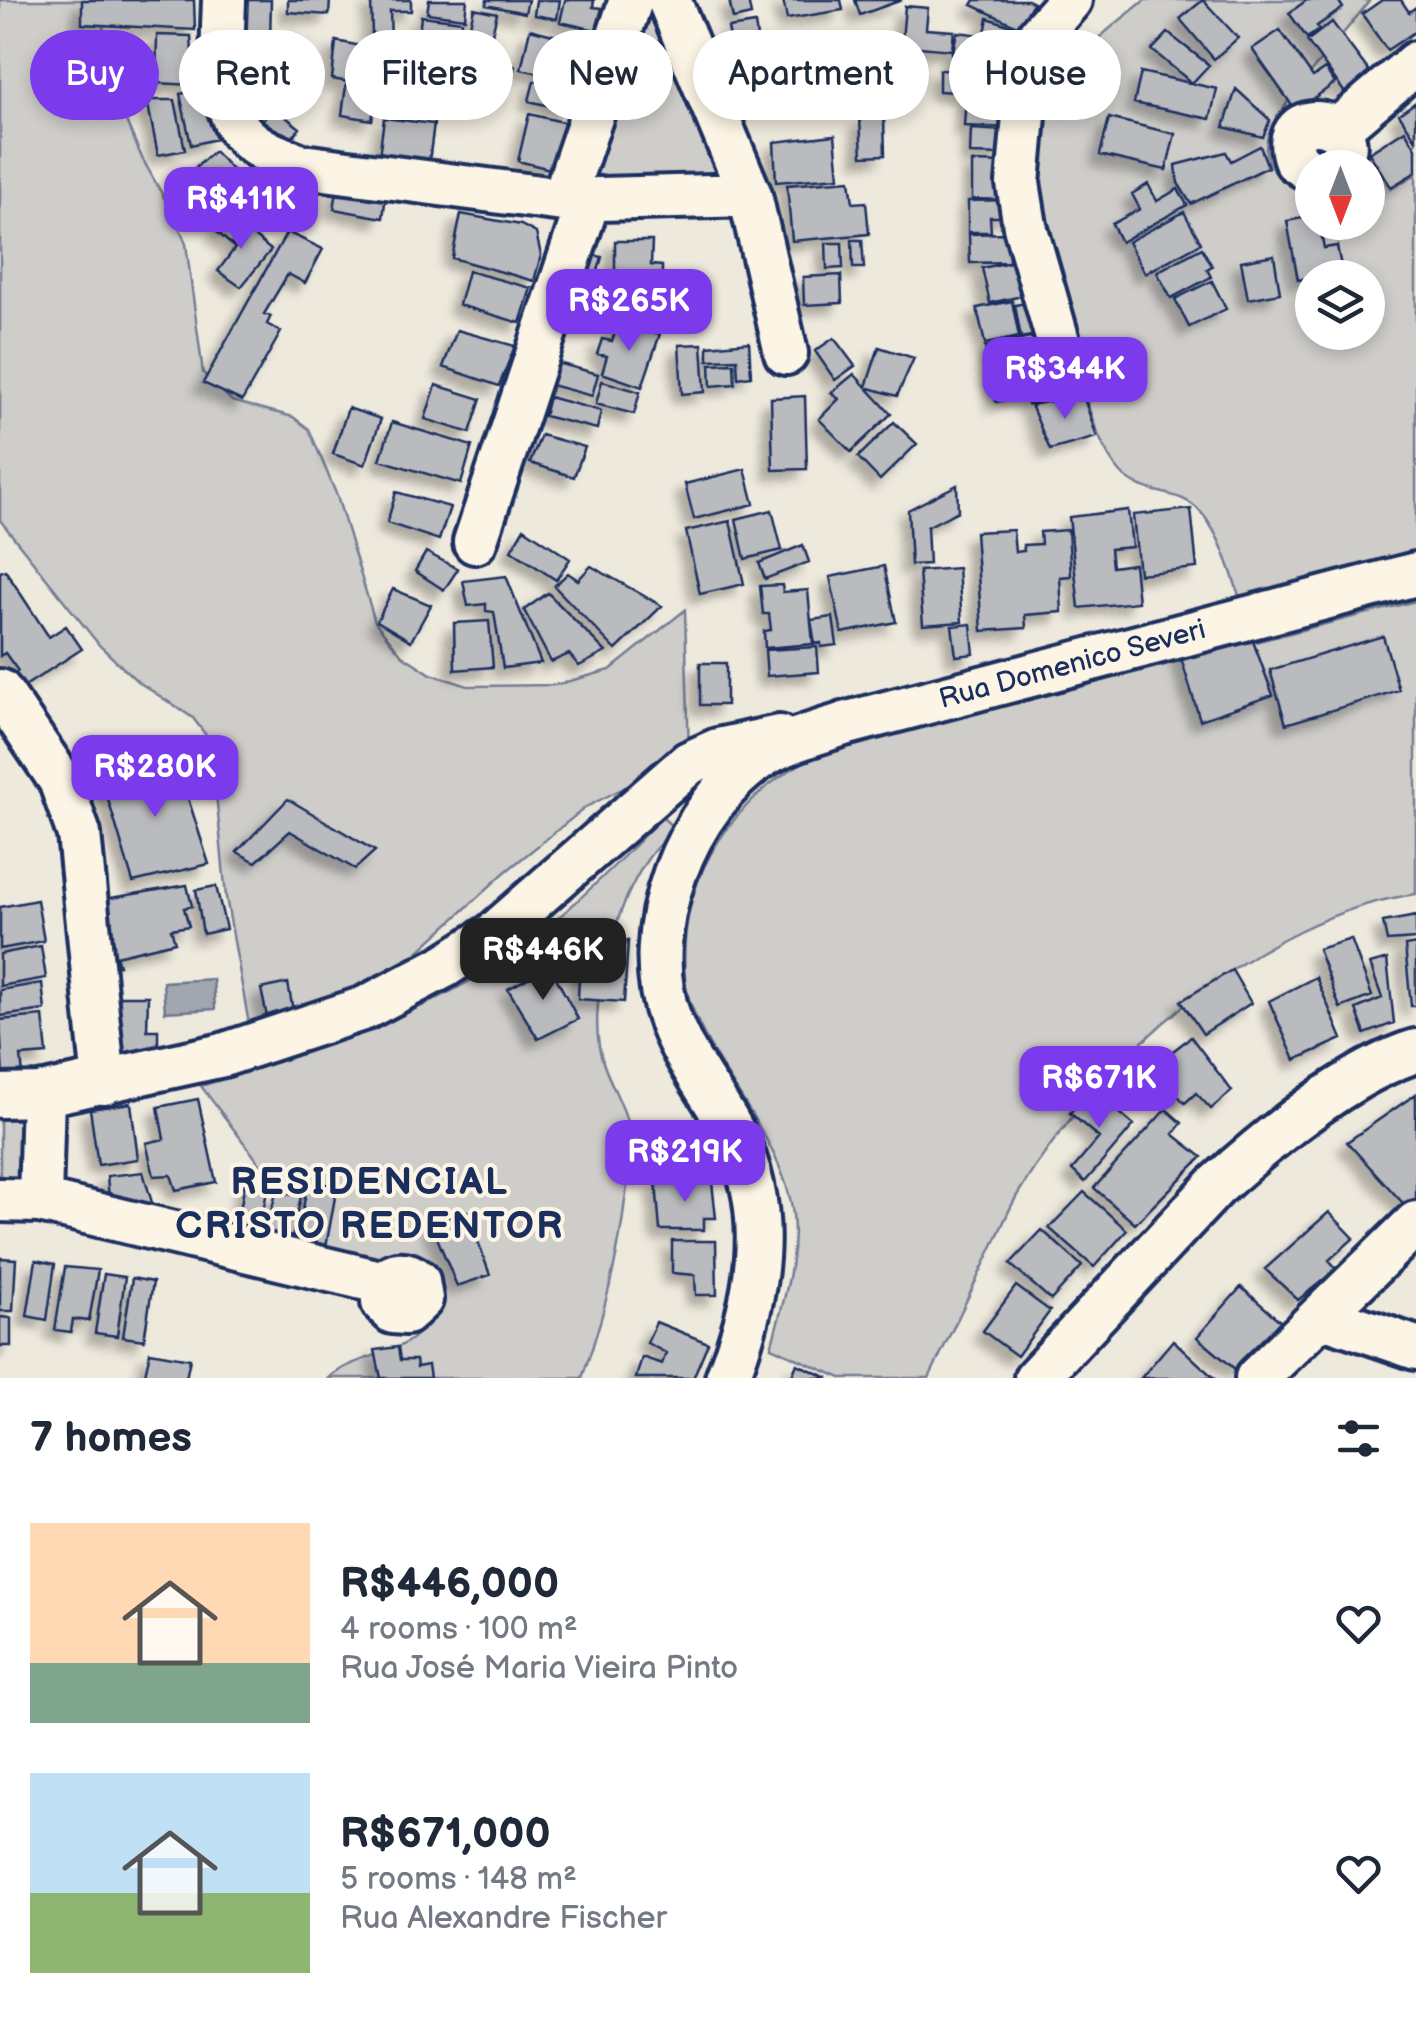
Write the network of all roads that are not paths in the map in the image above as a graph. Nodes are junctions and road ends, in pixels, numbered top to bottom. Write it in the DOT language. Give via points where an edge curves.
graph roads {
  1 [pos="224,0"];
  2 [pos="631,0"];
  3 [pos="669,0"];
  4 [pos="1070,0"];
  5 [pos="1416,63"];
  6 [pos="1335,149"];
  7 [pos="1295,158"];
  8 [pos="750,195"];
  9 [pos="576,201"];
  10 [pos="786,352"];
  11 [pos="1062,354"];
  12 [pos="475,542"];
  13 [pos="1416,574"];
  14 [pos="0,691"];
  15 [pos="844,724"];
  16 [pos="665,783"];
  17 [pos="724,791"];
  18 [pos="1416,1051"];
  19 [pos="104,1083"];
  20 [pos="42,1094"];
  21 [pos="0,1096"];
  22 [pos="20,1200"];
  23 [pos="1416,1223"];
  24 [pos="384,1283"];
  25 [pos="1322,1316"];
  26 [pos="1416,1348"];
  27 [pos="727,1378"];
  28 [pos="1036,1378"];
  29 [pos="1258,1378"];
  1 -- 9 [label="street" via="222,68 232,112 243,134 266,152 302,166"];
  2 -- 9 [label="street"];
  3 -- 8 [label="street"];
  4 -- 11 [label="street" via="1040,34 1029,60 1018,184"];
  5 -- 6 [label="street"];
  6 -- 7 [label="street" via="1326,123 1314,122 1294,137"];
  8 -- 9 [label="street"];
  8 -- 10 [label="street"];
  9 -- 12 [label="street"];
  13 -- 15 [label="street, Rua Domenico Severi"];
  14 -- 19 [label="street" via="60,780 79,834"];
  15 -- 16 [label="street" via="718,750"];
  15 -- 17 [label="street, Rua Domenico Severi" via="782,745"];
  16 -- 17 [label="street" via="694,776"];
  16 -- 19 [label="street" via="493,934 444,967 295,1034"];
  17 -- 27 [label="street" via="685,848 671,886 662,974 674,1031 734,1132 754,1190 754,1283"];
  18 -- 28 [label="street" via="1348,1085 1215,1186"];
  19 -- 20 [label="street"];
  20 -- 21 [label="street"];
  20 -- 22 [label="street"];
  22 -- 24 [label="street"];
  23 -- 25 [label="street"];
  25 -- 26 [label="street"];
  25 -- 29 [label="street"];
}
